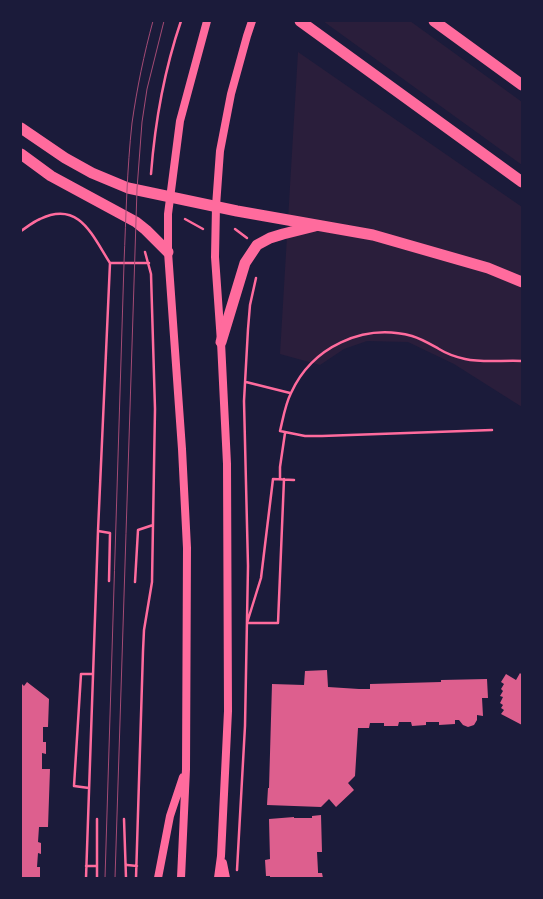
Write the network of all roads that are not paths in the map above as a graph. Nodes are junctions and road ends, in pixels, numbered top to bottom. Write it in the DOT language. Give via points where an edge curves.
graph roads {
  1 [pos="207,21"];
  2 [pos="252,21"];
  3 [pos="300,21"];
  4 [pos="434,21"];
  5 [pos="522,85"];
  6 [pos="21,128"];
  7 [pos="21,154"];
  8 [pos="522,182"];
  9 [pos="169,196"];
  10 [pos="216,206"];
  11 [pos="318,225"];
  12 [pos="168,252"];
  13 [pos="522,282"];
  14 [pos="221,342"];
  15 [pos="186,769"];
  16 [pos="221,856"];
  17 [pos="158,878"];
  18 [pos="181,878"];
  19 [pos="218,878"];
  20 [pos="226,878"];
  1 -- 9 [label="main road" via="180,121"];
  2 -- 10 [label="main road" via="231,94 220,150"];
  3 -- 8 [label="highway"];
  4 -- 5 [label="highway"];
  6 -- 9 [label="highway" via="92,173 128,188"];
  7 -- 12 [label="highway" via="51,176 136,222"];
  9 -- 10 [label="highway"];
  9 -- 12 [label="main road"];
  10 -- 11 [label="highway"];
  10 -- 14 [label="main road" via="215,256"];
  11 -- 13 [label="highway" via="373,234 488,268"];
  11 -- 14 [label="highway" via="270,238 257,245 245,263"];
  12 -- 15 [label="main road" via="186,541"];
  14 -- 16 [label="main road" via="227,464 228,711"];
  15 -- 17 [label="main road" via="170,816"];
  15 -- 18 [label="main road"];
  16 -- 19 [label="main road"];
  16 -- 20 [label="main road"];
}
